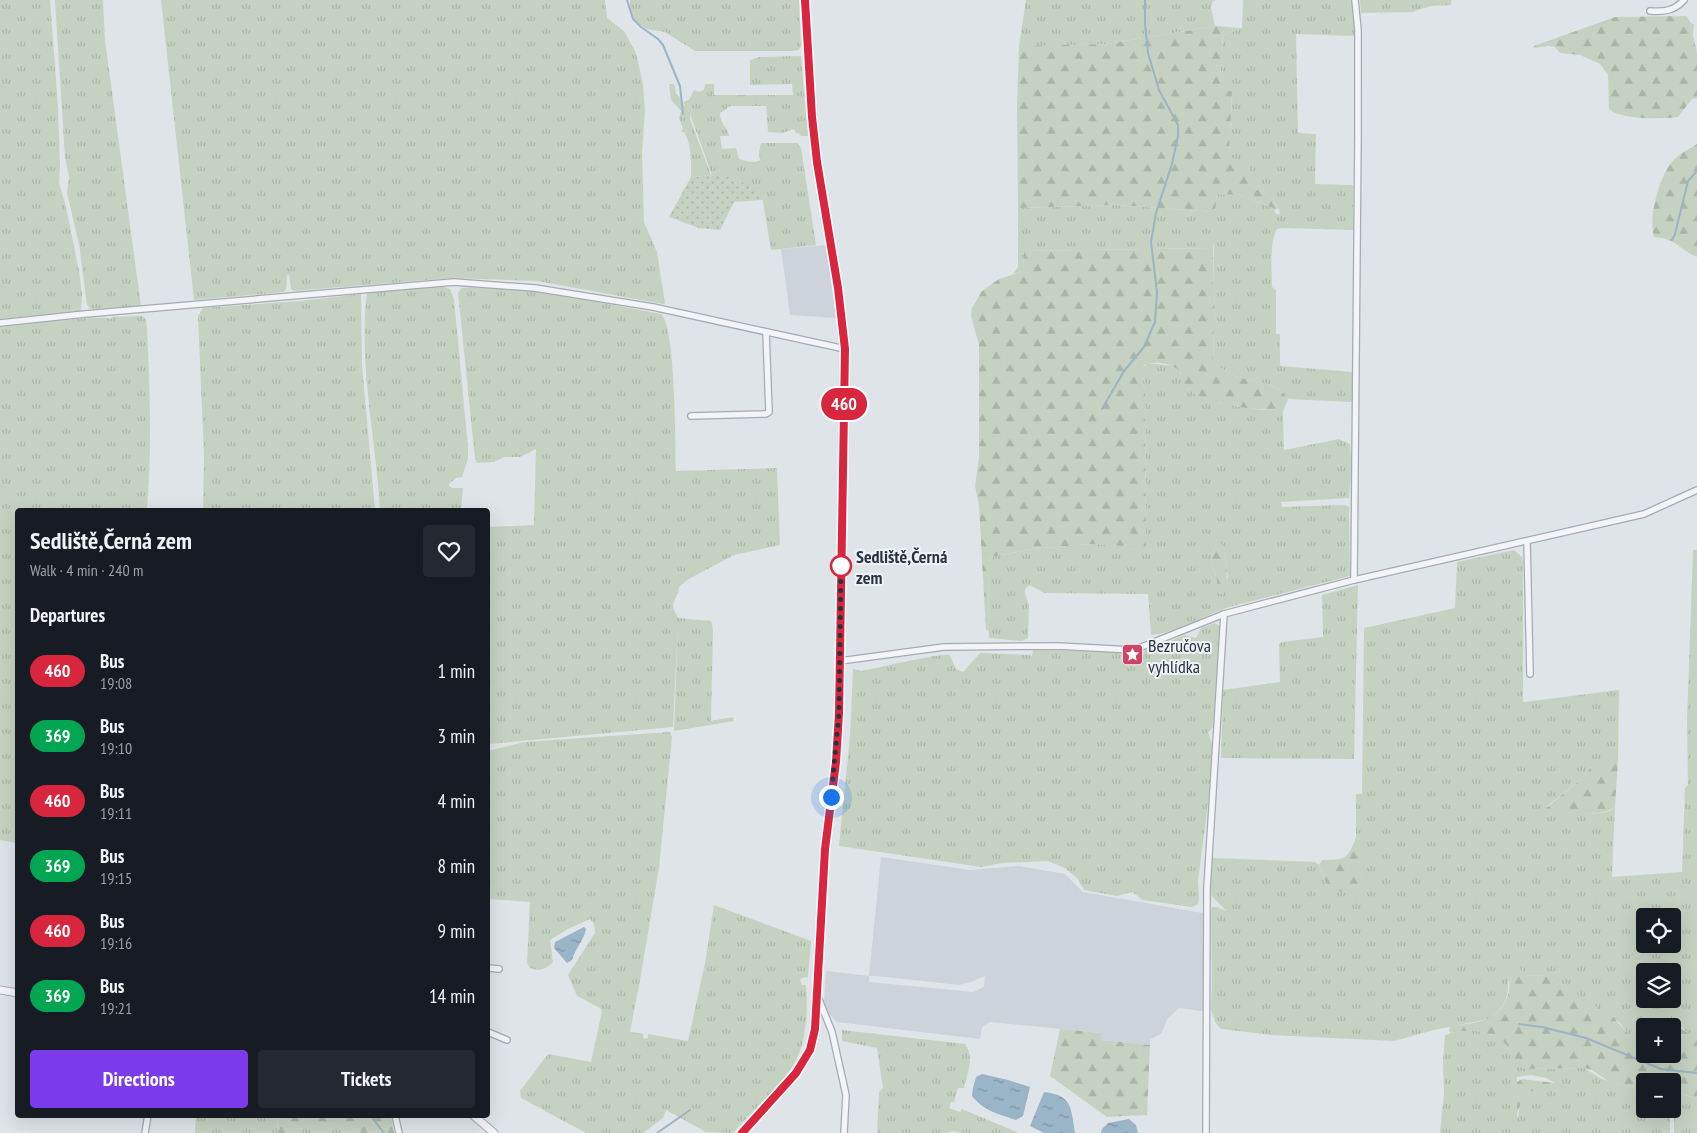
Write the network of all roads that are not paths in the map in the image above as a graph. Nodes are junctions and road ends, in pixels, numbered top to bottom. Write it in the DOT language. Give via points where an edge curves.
graph roads {
  1 [pos="805,0"];
  2 [pos="1355,0"];
  3 [pos="1684,0"];
  4 [pos="1650,12"];
  5 [pos="0,323"];
  6 [pos="766,332"];
  7 [pos="845,349"];
  8 [pos="691,416"];
  9 [pos="1697,490"];
  10 [pos="1527,541"];
  11 [pos="1354,580"];
  12 [pos="1224,614"];
  13 [pos="840,661"];
  14 [pos="1530,674"];
  15 [pos="490,968"];
  16 [pos="499,969"];
  17 [pos="0,990"];
  18 [pos="15,992"];
  19 [pos="818,995"];
  20 [pos="490,1033"];
  21 [pos="507,1040"];
  22 [pos="147,1118"];
  23 [pos="396,1118"];
  24 [pos="476,1118"];
  25 [pos="144,1133"];
  26 [pos="399,1133"];
  27 [pos="494,1133"];
  28 [pos="742,1133"];
  29 [pos="844,1133"];
  30 [pos="1206,1133"];
  1 -- 7 [label="main road" via="817,162"];
  2 -- 11 [label="street" via="1358,136"];
  3 -- 4 [label="street" via="1670,10"];
  5 -- 6 [label="street" via="454,282 543,289 661,309"];
  6 -- 7 [label="street"];
  6 -- 8 [label="street" via="769,412"];
  7 -- 13 [label="main road"];
  9 -- 10 [label="street" via="1644,514"];
  10 -- 11 [label="street"];
  10 -- 14 [label="street"];
  11 -- 12 [label="street"];
  12 -- 13 [label="street" via="1134,650 1057,646 944,647"];
  12 -- 30 [label="street" via="1208,879"];
  13 -- 19 [label="main road" via="838,738 825,849"];
  15 -- 16 [label="street"];
  17 -- 18 [label="street"];
  19 -- 28 [label="main road" via="814,1037 804,1062"];
  19 -- 29 [label="street" via="832,1032 846,1095"];
  20 -- 21 [label="street"];
  22 -- 25 [label="street"];
  23 -- 26 [label="street"];
  24 -- 27 [label="street"];
}
